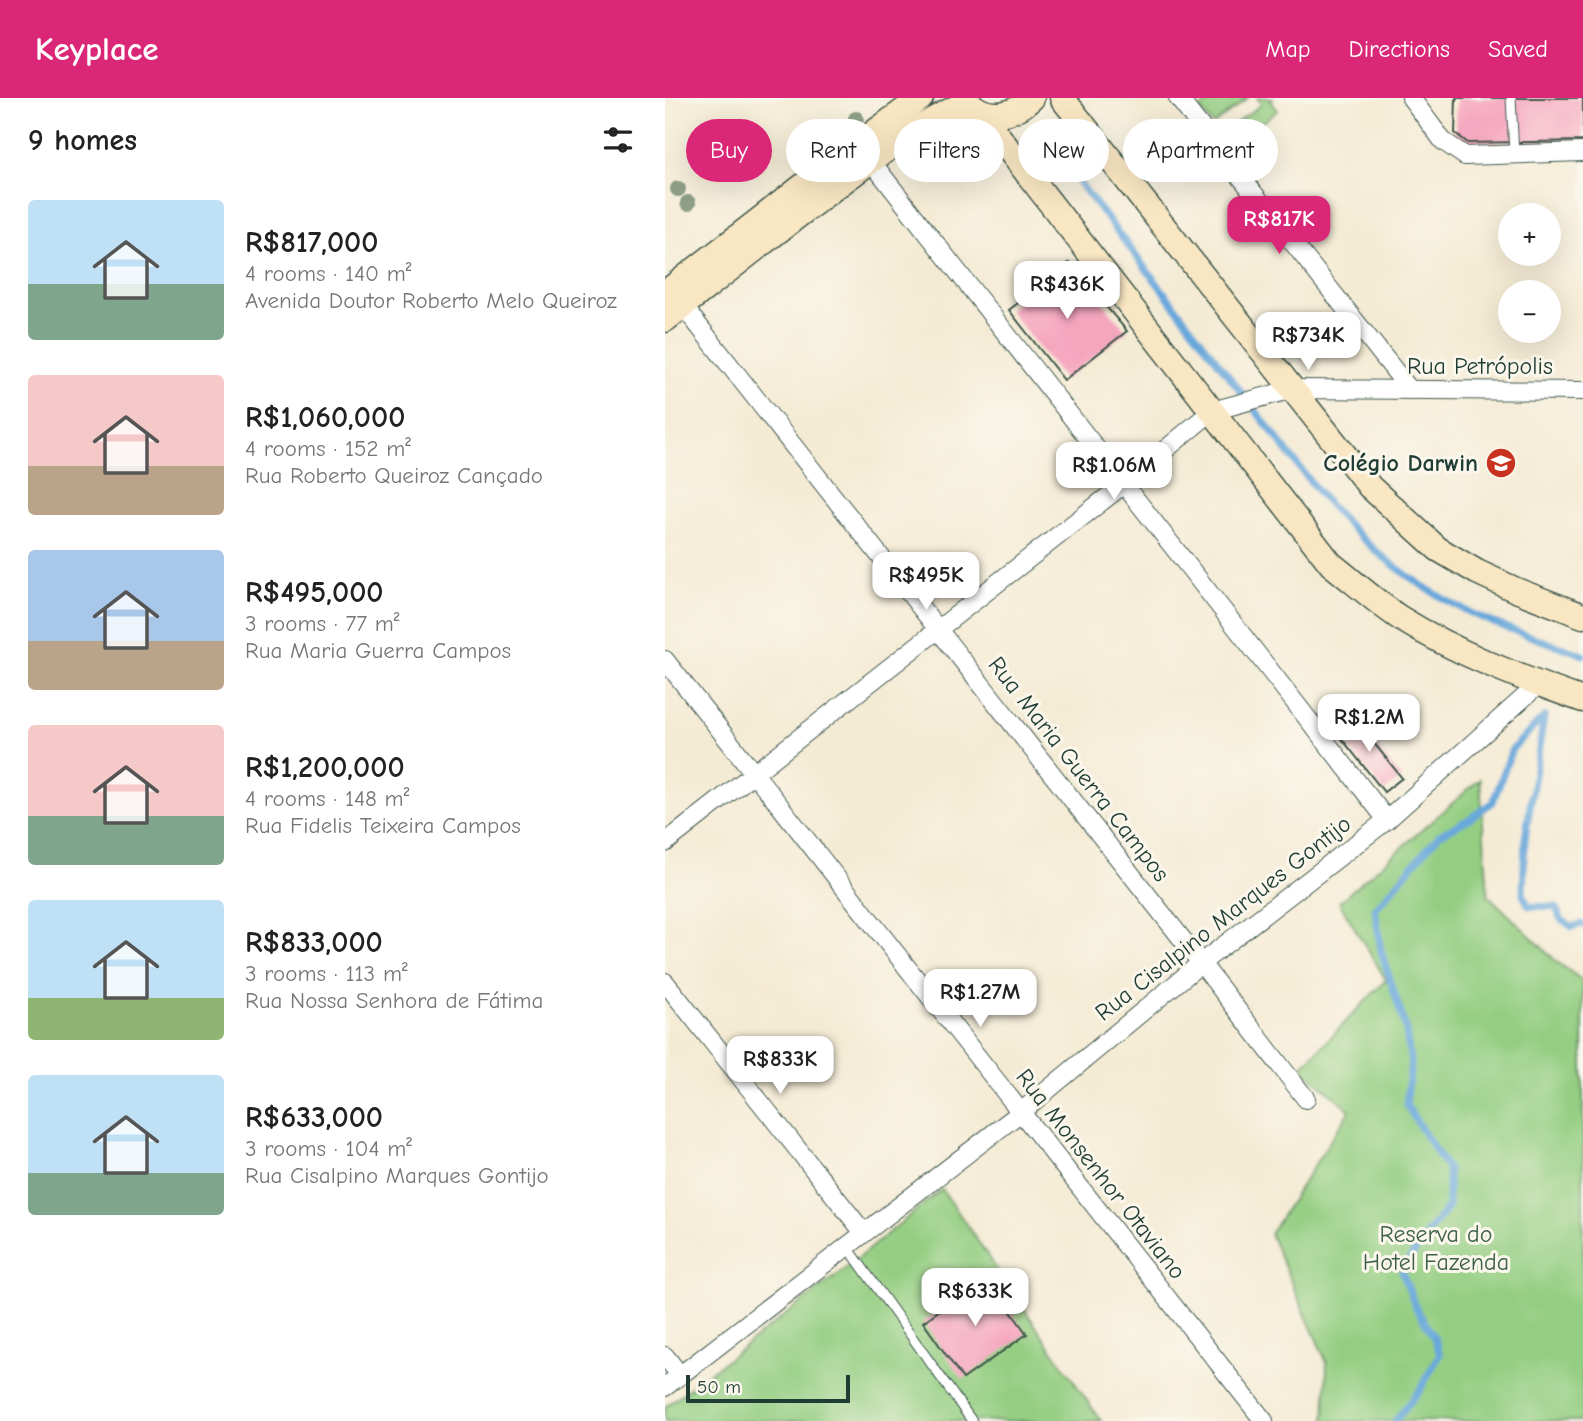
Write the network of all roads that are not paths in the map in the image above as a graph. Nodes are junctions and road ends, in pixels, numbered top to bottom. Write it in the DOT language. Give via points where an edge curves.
graph roads {
  1 [pos="921,98"];
  2 [pos="1032,98"];
  3 [pos="1062,98"];
  4 [pos="1178,98"];
  5 [pos="1411,98"];
  6 [pos="1511,98"];
  7 [pos="970,103"];
  8 [pos="1583,152"];
  9 [pos="1514,153"];
  10 [pos="880,155"];
  11 [pos="880,172"];
  12 [pos="843,182"];
  13 [pos="670,298"];
  14 [pos="1293,389"];
  15 [pos="1411,390"];
  16 [pos="1583,391"];
  17 [pos="1223,408"];
  18 [pos="1124,484"];
  19 [pos="1583,616"];
  20 [pos="937,628"];
  21 [pos="665,660"];
  22 [pos="1539,684"];
  23 [pos="1583,700"];
  24 [pos="754,773"];
  25 [pos="1387,820"];
  26 [pos="665,843"];
  27 [pos="1201,963"];
  28 [pos="665,982"];
  29 [pos="1306,1099"];
  30 [pos="1021,1112"];
  31 [pos="864,1233"];
  32 [pos="847,1246"];
  33 [pos="665,1356"];
  34 [pos="680,1375"];
  35 [pos="665,1387"];
  36 [pos="971,1421"];
  37 [pos="1264,1421"];
  1 -- 13 [label="main road" via="824,170"];
  2 -- 7 [label="main road" via="1020,109 1006,113 992,114"];
  3 -- 14 [label="main road"];
  4 -- 15 [label="street"];
  5 -- 9 [label="street" via="1443,141 1465,156"];
  6 -- 9 [label="lane"];
  7 -- 10 [label="main road" via="949,111"];
  7 -- 17 [label="main road"];
  8 -- 9 [label="street"];
  11 -- 18 [label="street"];
  12 -- 13 [label="main road"];
  13 -- 20 [label="street, Rua Maria Guerra Campos"];
  14 -- 15 [label="street, Rua Petrópolis"];
  14 -- 17 [label="street, Rua Petrópolis"];
  14 -- 19 [label="main road" via="1370,487 1438,548 1507,586"];
  15 -- 16 [label="street, Rua Petrópolis"];
  17 -- 18 [label="street"];
  17 -- 22 [label="main road" via="1331,564 1398,617"];
  18 -- 20 [label="street"];
  18 -- 25 [label="street"];
  20 -- 24 [label="street"];
  20 -- 27 [label="street, Rua Maria Guerra Campos"];
  21 -- 24 [label="street, Rua Monsenhor Otaviano"];
  22 -- 23 [label="main road"];
  22 -- 25 [label="street, Rua Cisalpino Marques Gontijo"];
  24 -- 26 [label="street"];
  24 -- 30 [label="street, Rua Monsenhor Otaviano"];
  25 -- 27 [label="street, Rua Cisalpino Marques Gontijo"];
  27 -- 29 [label="street, Rua Maria Guerra Campos"];
  27 -- 30 [label="street, Rua Cisalpino Marques Gontijo"];
  28 -- 31 [label="street"];
  30 -- 31 [label="street, Rua Cisalpino Marques Gontijo"];
  30 -- 37 [label="street, Rua Monsenhor Otaviano"];
  31 -- 32 [label="street, Rua Cisalpino Marques Gontijo"];
  32 -- 34 [label="street, Rua Cisalpino Marques Gontijo"];
  32 -- 36 [label="lane"];
  33 -- 34 [label="street"];
  34 -- 35 [label="street, Rua Cisalpino Marques Gontijo"];
}
